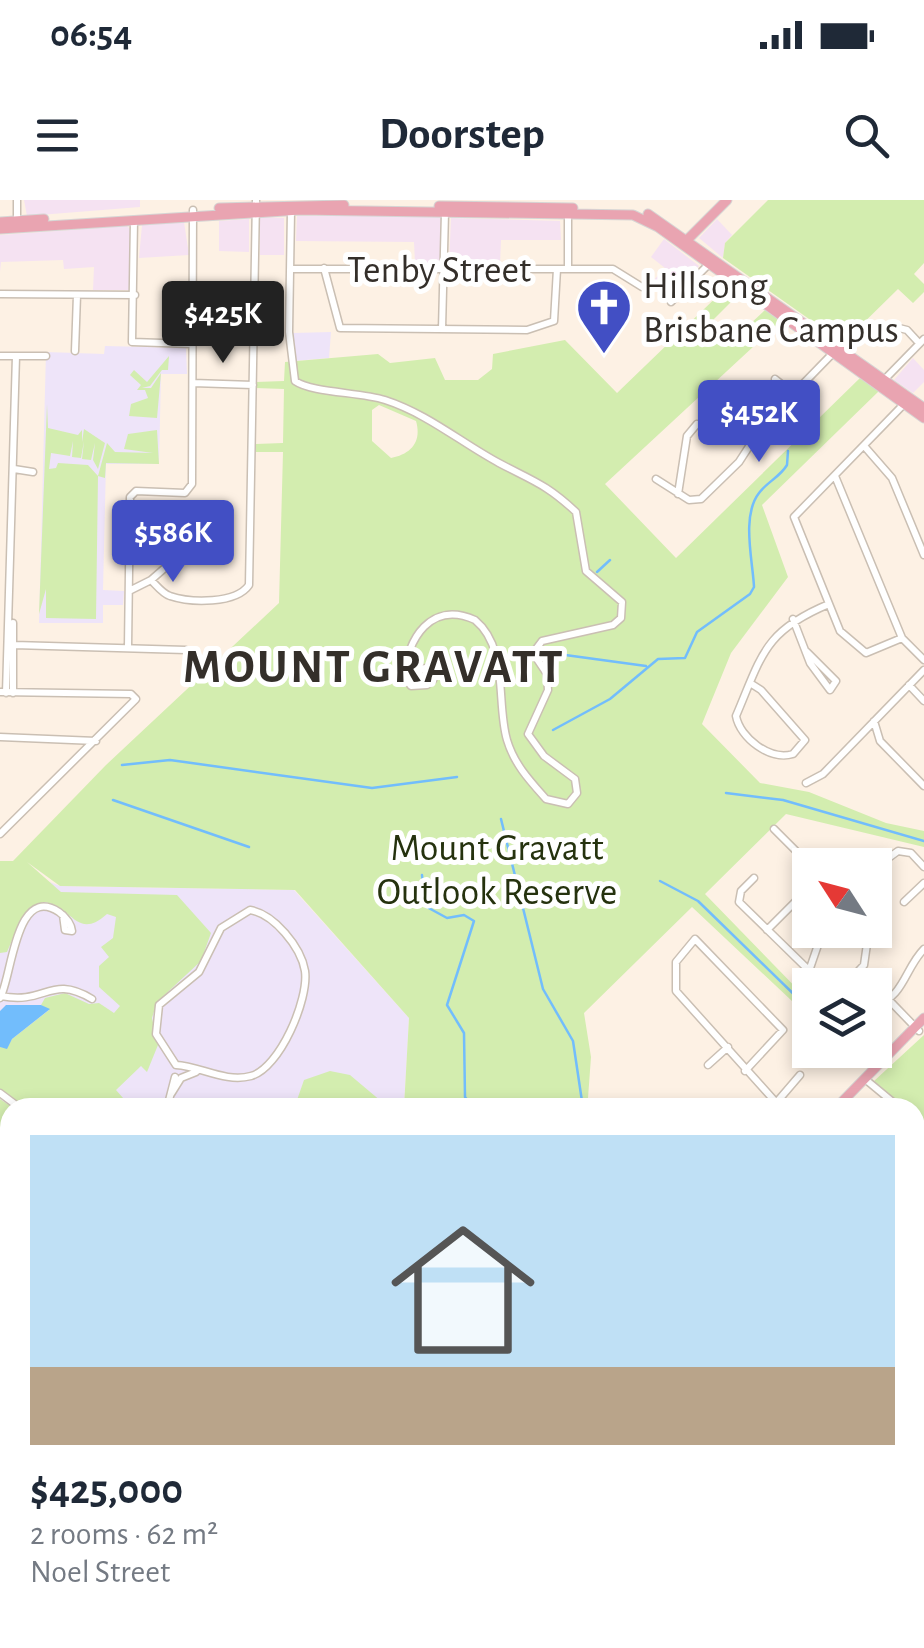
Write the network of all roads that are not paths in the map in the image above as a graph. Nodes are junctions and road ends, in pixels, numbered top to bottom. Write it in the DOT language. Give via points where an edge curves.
graph roads {
  1 [pos="17,200"];
  2 [pos="727,200"];
  3 [pos="462,203"];
  4 [pos="548,203"];
  5 [pos="312,205"];
  6 [pos="489,205"];
  7 [pos="256,206"];
  8 [pos="291,207"];
  9 [pos="565,207"];
  10 [pos="445,208"];
  11 [pos="194,212"];
  12 [pos="134,218"];
  13 [pos="17,224"];
  14 [pos="0,226"];
  15 [pos="685,242"];
  16 [pos="712,261"];
  17 [pos="324,268"];
  18 [pos="290,269"];
  19 [pos="444,269"];
  20 [pos="557,269"];
  21 [pos="568,269"];
  22 [pos="642,287"];
  23 [pos="0,294"];
  24 [pos="77,295"];
  25 [pos="135,295"];
  26 [pos="671,302"];
  27 [pos="194,318"];
  28 [pos="254,320"];
  29 [pos="891,326"];
  30 [pos="442,329"];
  31 [pos="922,341"];
  32 [pos="192,344"];
  33 [pos="75,350"];
  34 [pos="837,350"];
  35 [pos="0,356"];
  36 [pos="16,356"];
  37 [pos="46,356"];
  38 [pos="775,379"];
  39 [pos="192,382"];
  40 [pos="882,382"];
  41 [pos="253,385"];
  42 [pos="794,394"];
  43 [pos="906,400"];
  44 [pos="924,408"];
  45 [pos="924,418"];
  46 [pos="697,424"];
  47 [pos="865,446"];
  48 [pos="14,470"];
  49 [pos="0,471"];
  50 [pos="33,472"];
  51 [pos="834,476"];
  52 [pos="656,480"];
  53 [pos="678,494"];
  54 [pos="198,539"];
  55 [pos="924,556"];
  56 [pos="151,580"];
  57 [pos="129,590"];
  58 [pos="0,595"];
  59 [pos="12,595"];
  60 [pos="829,604"];
  61 [pos="793,619"];
  62 [pos="902,638"];
  63 [pos="7,645"];
  64 [pos="128,647"];
  65 [pos="186,650"];
  66 [pos="807,652"];
  67 [pos="924,660"];
  68 [pos="924,670"];
  69 [pos="418,676"];
  70 [pos="404,677"];
  71 [pos="428,684"];
  72 [pos="750,684"];
  73 [pos="909,685"];
  74 [pos="6,693"];
  75 [pos="924,701"];
  76 [pos="874,720"];
  77 [pos="0,737"];
  78 [pos="96,742"];
  79 [pos="806,784"];
  80 [pos="924,786"];
  81 [pos="774,829"];
  82 [pos="0,834"];
  83 [pos="793,848"];
  84 [pos="892,855"];
  85 [pos="924,867"];
  86 [pos="754,878"];
  87 [pos="924,883"];
  88 [pos="904,902"];
  89 [pos="792,905"];
  90 [pos="63,915"];
  91 [pos="767,930"];
  92 [pos="924,949"];
  93 [pos="806,968"];
  94 [pos="892,996"];
  95 [pos="1,997"];
  96 [pos="92,999"];
  97 [pos="892,1003"];
  98 [pos="924,1018"];
  99 [pos="920,1028"];
  100 [pos="728,1047"];
  101 [pos="708,1065"];
  102 [pos="744,1071"];
  103 [pos="180,1072"];
  104 [pos="800,1075"];
  105 [pos="866,1079"];
  106 [pos="170,1098"];
  107 [pos="771,1098"];
  108 [pos="783,1098"];
  109 [pos="846,1098"];
  110 [pos="888,1098"];
  1 -- 13 [label="street"];
  2 -- 15 [label="main road"];
  3 -- 6 [label="main road"];
  3 -- 10 [label="main road"];
  4 -- 6 [label="main road"];
  4 -- 9 [label="main road"];
  5 -- 8 [label="main road"];
  5 -- 10 [label="main road"];
  6 -- 9 [label="main road"];
  6 -- 10 [label="main road"];
  7 -- 8 [label="main road"];
  7 -- 11 [label="main road"];
  7 -- 28 [label="street"];
  8 -- 18 [label="street"];
  9 -- 15 [label="main road" via="640,217"];
  9 -- 21 [label="street"];
  10 -- 19 [label="street"];
  11 -- 12 [label="main road"];
  11 -- 13 [label="main road"];
  11 -- 27 [label="street"];
  12 -- 13 [label="main road"];
  12 -- 25 [label="street"];
  13 -- 14 [label="main road"];
  15 -- 16 [label="main road"];
  16 -- 26 [label="street"];
  16 -- 34 [label="main road"];
  17 -- 18 [label="street, Tenby Street"];
  17 -- 19 [label="street, Tenby Street"];
  17 -- 30 [label="street" via="340,328"];
  18 -- 70 [label="street" via="293,378 427,417 542,482 576,512 586,572 622,602 613,626 542,641 533,653 547,674 548,690 528,734 544,756 575,778 568,804 546,799 512,755 504,688 480,623 456,615 425,624 410,643"];
  19 -- 20 [label="street, Tenby Street"];
  19 -- 30 [label="street"];
  20 -- 21 [label="street, Tenby Street"];
  20 -- 30 [label="street" via="557,314 549,324"];
  21 -- 22 [label="street, Tenby Street" via="619,271"];
  23 -- 24 [label="street"];
  24 -- 25 [label="street"];
  24 -- 33 [label="street"];
  25 -- 32 [label="street" via="132,342"];
  27 -- 28 [label="street"];
  27 -- 32 [label="street"];
  28 -- 41 [label="street"];
  29 -- 31 [label="street"];
  31 -- 40 [label="street"];
  32 -- 39 [label="street"];
  34 -- 40 [label="main road"];
  34 -- 42 [label="street"];
  35 -- 36 [label="street"];
  36 -- 37 [label="street"];
  36 -- 48 [label="street"];
  38 -- 42 [label="street"];
  39 -- 41 [label="street"];
  39 -- 57 [label="street" via="190,490 132,493"];
  40 -- 43 [label="main road"];
  41 -- 56 [label="street" via="249,585 236,597 172,597"];
  42 -- 53 [label="street" via="701,499"];
  43 -- 44 [label="main road"];
  43 -- 45 [label="main road"];
  43 -- 47 [label="street"];
  46 -- 53 [label="street" via="687,436"];
  47 -- 51 [label="street"];
  47 -- 55 [label="street" via="892,478"];
  48 -- 49 [label="street"];
  48 -- 50 [label="street"];
  48 -- 59 [label="street"];
  51 -- 60 [label="street" via="794,517"];
  51 -- 62 [label="street"];
  52 -- 53 [label="street"];
  54 -- 56 [label="street"];
  56 -- 57 [label="street"];
  57 -- 64 [label="street"];
  58 -- 59 [label="street"];
  59 -- 63 [label="street"];
  60 -- 61 [label="street"];
  60 -- 62 [label="street" via="859,652"];
  61 -- 66 [label="street"];
  61 -- 72 [label="street" via="760,656"];
  62 -- 67 [label="street"];
  63 -- 64 [label="street"];
  63 -- 74 [label="street"];
  64 -- 65 [label="street"];
  66 -- 66 [label="street" via="836,681 830,690 823,686"];
  68 -- 73 [label="street"];
  69 -- 70 [label="street"];
  69 -- 71 [label="street"];
  69 -- 71 [label="street" via="432,670"];
  70 -- 71 [label="street" via="410,686"];
  72 -- 72 [label="street" via="737,724 773,756 793,754 805,740 798,728"];
  73 -- 75 [label="street"];
  73 -- 76 [label="street"];
  74 -- 78 [label="street" via="131,694 136,699"];
  76 -- 79 [label="street"];
  76 -- 80 [label="street" via="880,741"];
  77 -- 78 [label="street"];
  78 -- 82 [label="street"];
  81 -- 83 [label="street"];
  84 -- 85 [label="street" via="911,853"];
  86 -- 91 [label="street" via="739,902"];
  87 -- 88 [label="street"];
  89 -- 91 [label="street"];
  90 -- 95 [label="street" via="39,908 24,921"];
  91 -- 93 [label="street"];
  92 -- 94 [label="street"];
  95 -- 96 [label="street" via="30,1000 68,986"];
  97 -- 99 [label="street"];
  98 -- 99 [label="main road"];
  99 -- 105 [label="main road"];
  100 -- 101 [label="street"];
  100 -- 102 [label="street"];
  100 -- 102 [label="street" via="676,990 676,962 695,939 783,1030"];
  102 -- 107 [label="street"];
  103 -- 103 [label="street" via="156,1034 159,1005 199,972 216,934 243,912 266,915 302,959 304,990 289,1032 269,1068 256,1075"];
  103 -- 106 [label="street"];
  104 -- 108 [label="street"];
  105 -- 109 [label="main road"];
  105 -- 110 [label="street"];
}
